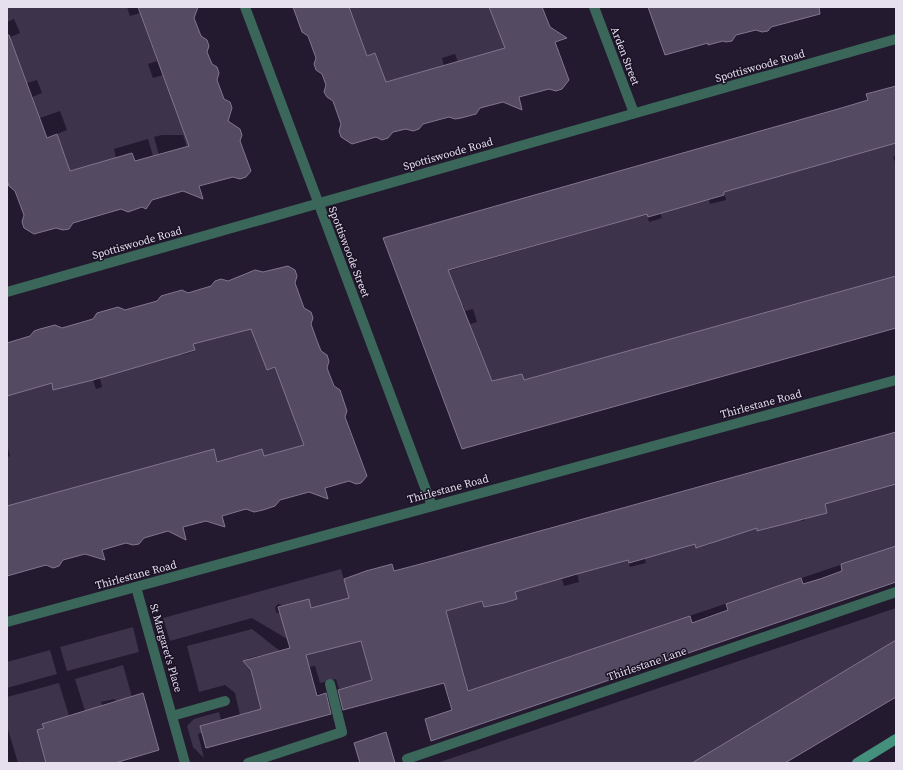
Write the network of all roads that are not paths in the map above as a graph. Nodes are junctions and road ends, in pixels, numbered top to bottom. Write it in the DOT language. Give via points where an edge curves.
graph roads {
  1 [pos="245,7"];
  2 [pos="594,7"];
  3 [pos="896,39"];
  4 [pos="634,113"];
  5 [pos="318,204"];
  6 [pos="7,292"];
  7 [pos="896,380"];
  8 [pos="432,506"];
  9 [pos="136,587"];
  10 [pos="896,592"];
  11 [pos="7,622"];
  12 [pos="330,684"];
  13 [pos="225,701"];
  14 [pos="172,716"];
  15 [pos="896,739"];
  16 [pos="407,759"];
  17 [pos="185,763"];
  18 [pos="248,763"];
  19 [pos="857,763"];
  1 -- 5 [label="street, Spottiswoode Street"];
  2 -- 4 [label="street, Arden Street"];
  3 -- 4 [label="street, Spottiswoode Road"];
  4 -- 5 [label="street, Spottiswoode Road"];
  5 -- 6 [label="street, Spottiswoode Road"];
  5 -- 8 [label="street, Spottiswoode Street"];
  7 -- 8 [label="street, Thirlestane Road"];
  8 -- 9 [label="street, Thirlestane Road"];
  9 -- 11 [label="street, Thirlestane Road"];
  9 -- 14 [label="street, St Margaret's Place"];
  10 -- 16 [label="street, Thirlestane Lane"];
  12 -- 18 [label="street" via="342,732"];
  13 -- 14 [label="street"];
  14 -- 17 [label="street, St Margaret's Place"];
  15 -- 19 [label="street"];
}
